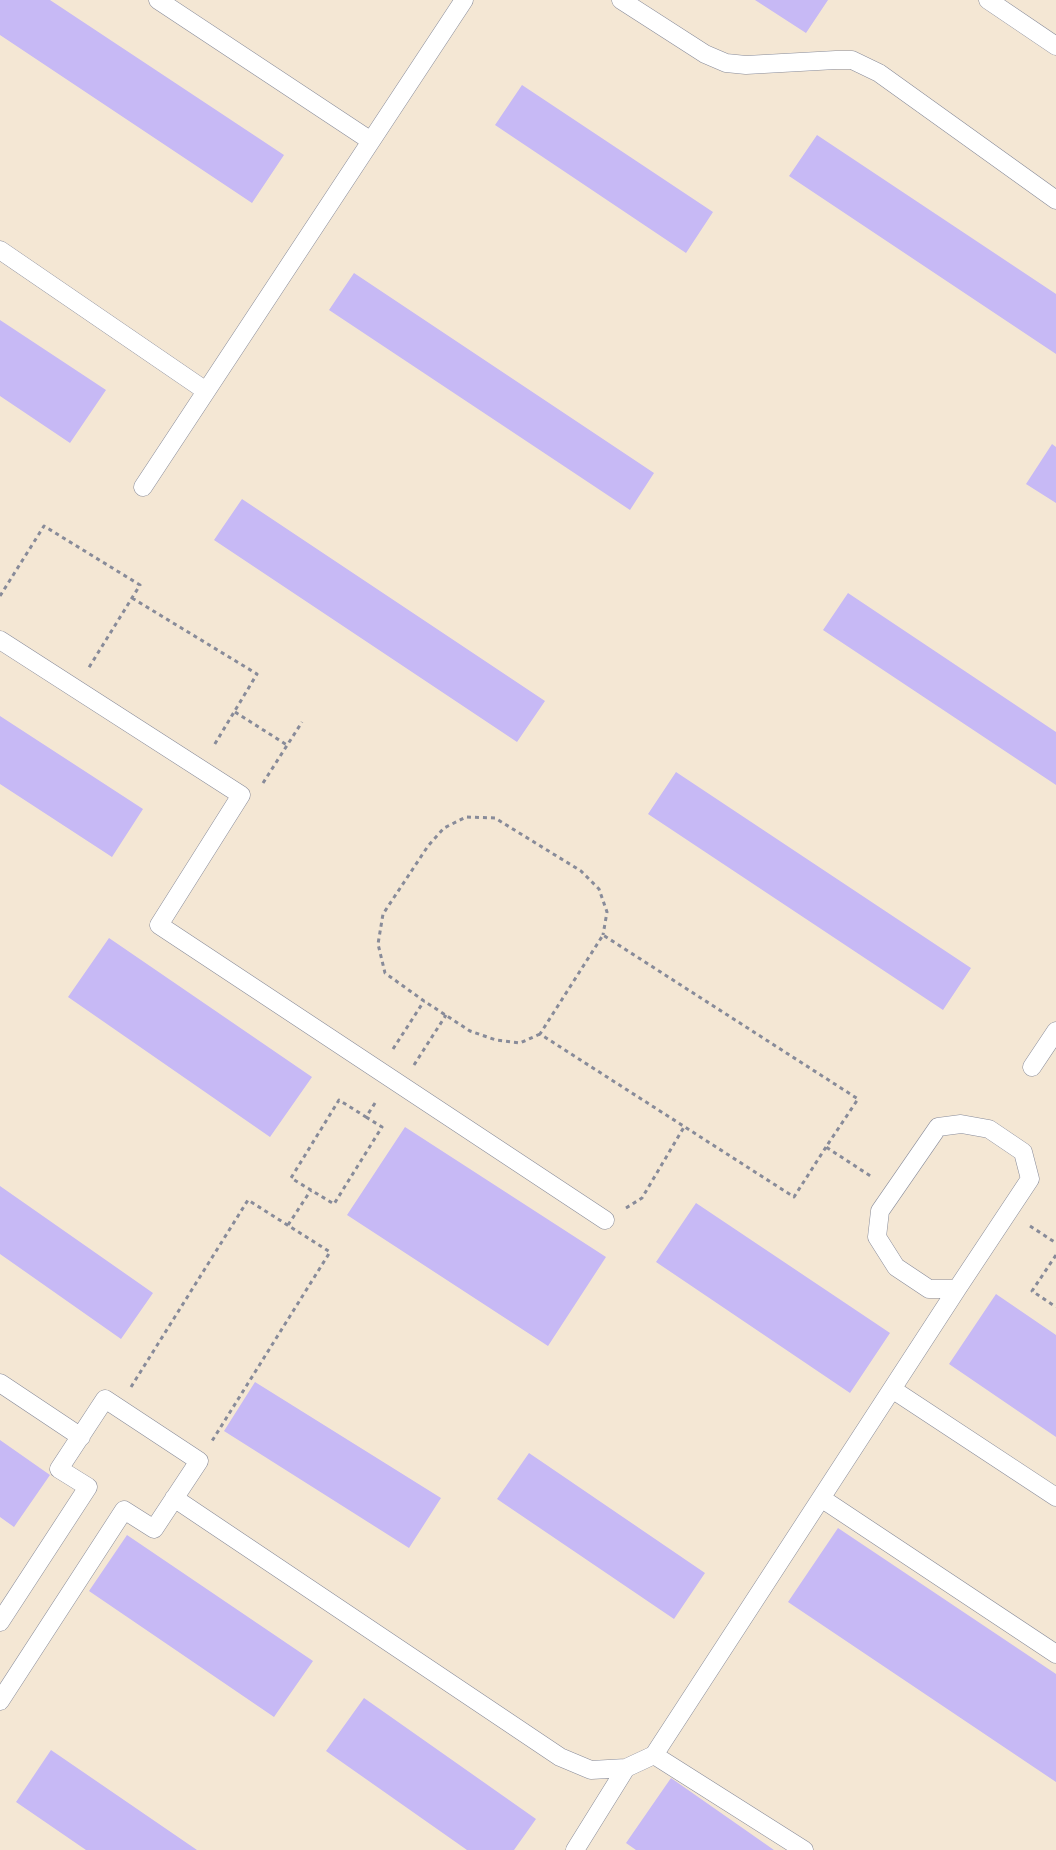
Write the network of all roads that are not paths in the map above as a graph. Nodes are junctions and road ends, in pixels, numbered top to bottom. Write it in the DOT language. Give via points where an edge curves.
graph roads {
  1 [pos="158,0"];
  2 [pos="464,0"];
  3 [pos="621,0"];
  4 [pos="988,0"];
  5 [pos="1014,7"];
  6 [pos="1056,46"];
  7 [pos="372,141"];
  8 [pos="1056,200"];
  9 [pos="0,250"];
  10 [pos="206,391"];
  11 [pos="143,487"];
  12 [pos="0,640"];
  13 [pos="1056,1032"];
  14 [pos="1032,1067"];
  15 [pos="605,1220"];
  16 [pos="957,1289"];
  17 [pos="0,1383"];
  18 [pos="892,1389"];
  19 [pos="81,1437"];
  20 [pos="1056,1497"];
  21 [pos="174,1498"];
  22 [pos="821,1498"];
  23 [pos="0,1622"];
  24 [pos="1056,1654"];
  25 [pos="0,1701"];
  26 [pos="654,1754"];
  27 [pos="626,1768"];
  28 [pos="575,1850"];
  29 [pos="804,1850"];
  1 -- 7 [label="lane"];
  2 -- 7 [label="lane"];
  3 -- 8 [label="lane" via="705,54 726,63 852,60 879,73"];
  4 -- 5 [label="lane"];
  5 -- 6 [label="lane"];
  7 -- 10 [label="lane"];
  9 -- 10 [label="lane"];
  10 -- 11 [label="lane"];
  12 -- 15 [label="lane" via="241,795 159,925"];
  13 -- 14 [label="lane"];
  16 -- 16 [label="lane" via="929,1289 896,1268 877,1237 880,1211 938,1127 961,1124 989,1129 1023,1152 1030,1179"];
  16 -- 18 [label="lane"];
  17 -- 19 [label="lane"];
  18 -- 20 [label="lane"];
  18 -- 22 [label="lane"];
  19 -- 21 [label="lane" via="105,1399 199,1460"];
  19 -- 23 [label="lane" via="59,1469 88,1487"];
  21 -- 25 [label="lane" via="154,1529 124,1510"];
  21 -- 27 [label="lane" via="560,1756 591,1770"];
  22 -- 24 [label="lane"];
  22 -- 26 [label="lane"];
  26 -- 27 [label="lane"];
  26 -- 29 [label="lane"];
  27 -- 28 [label="lane"];
}
